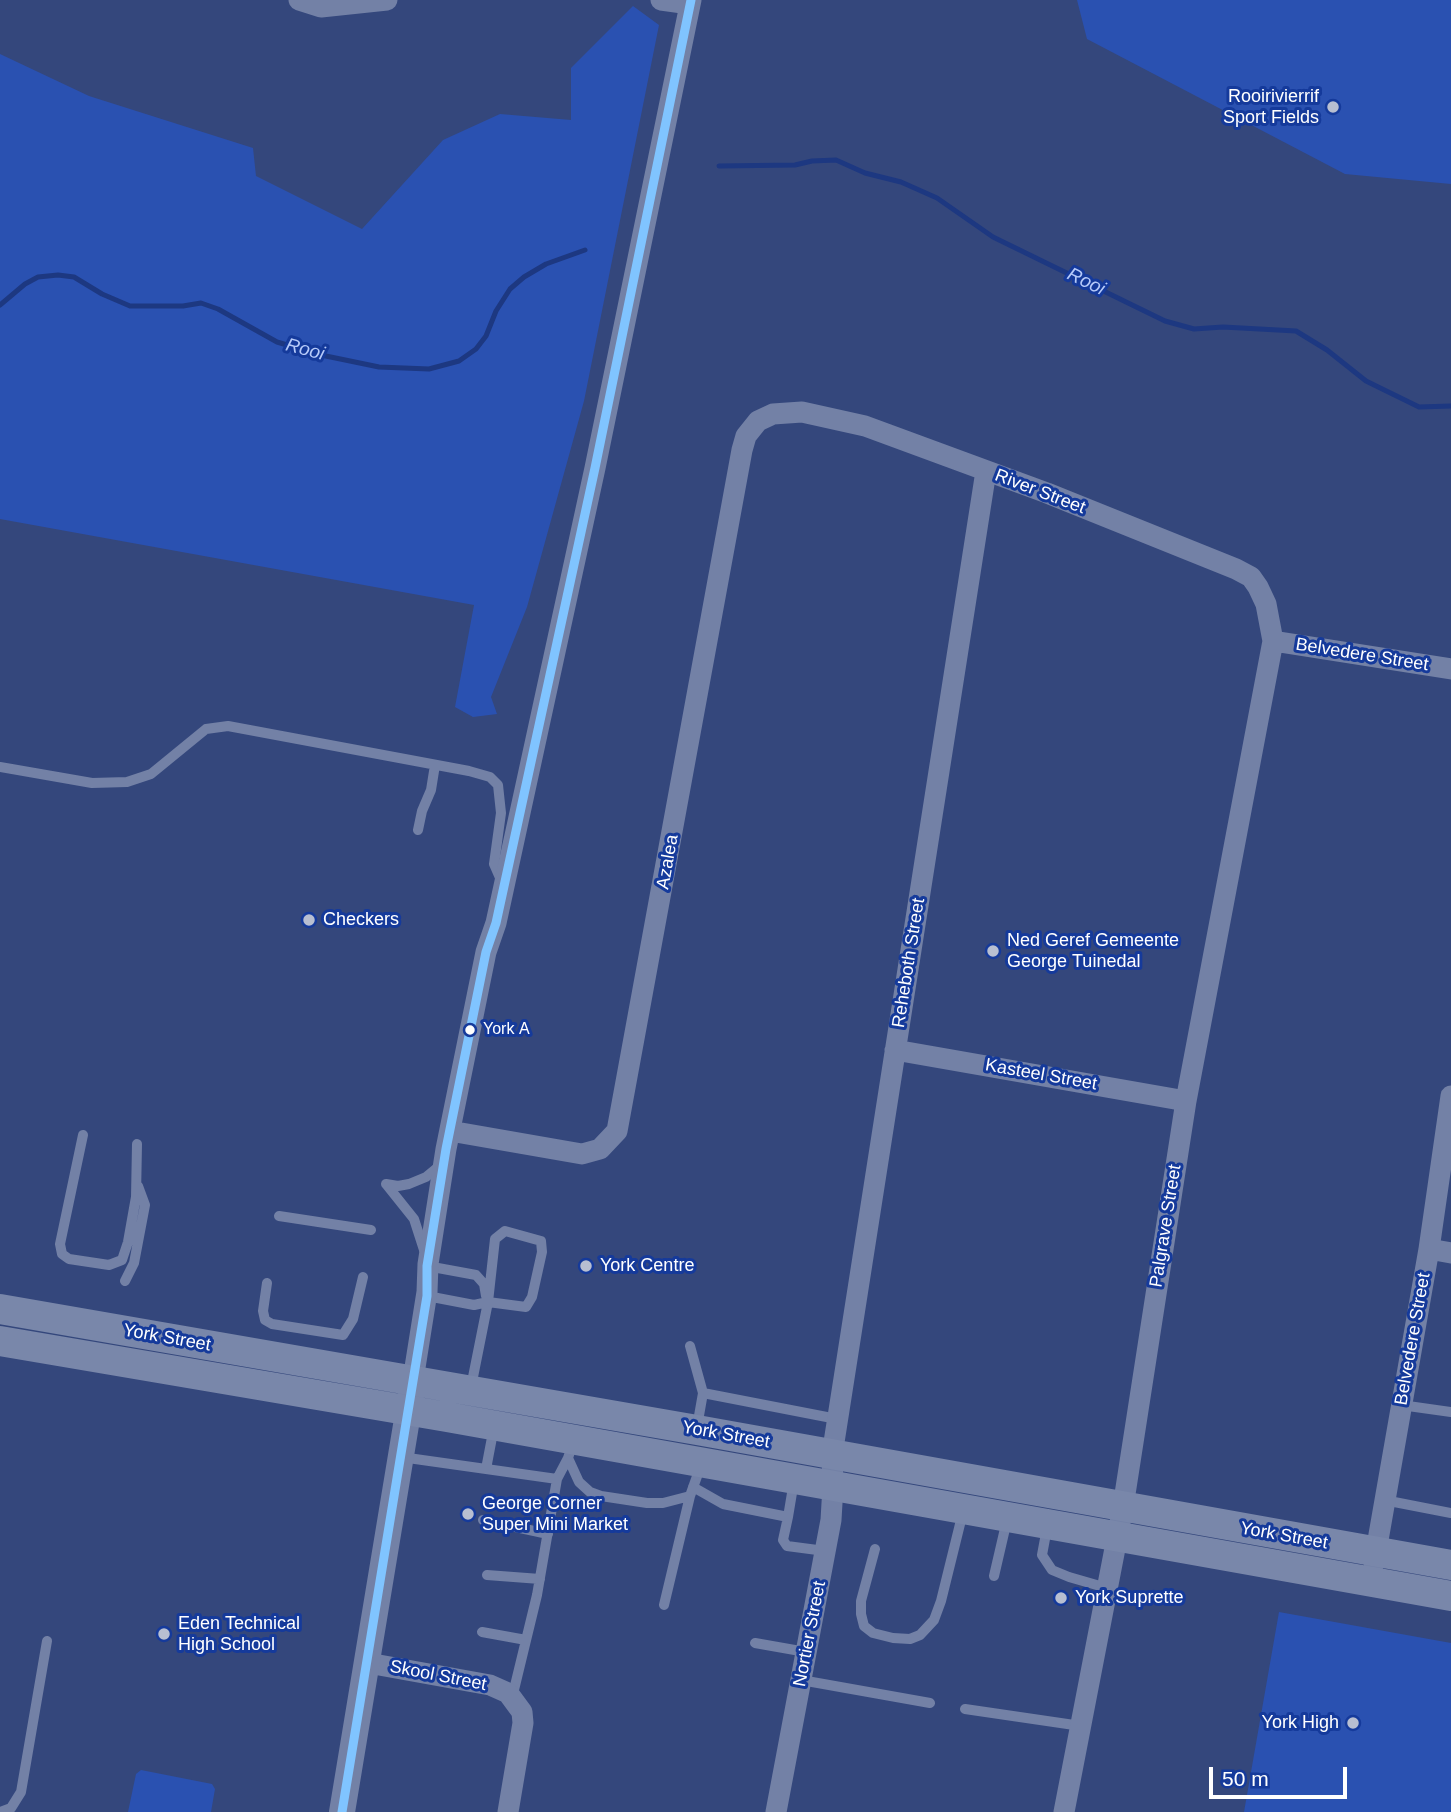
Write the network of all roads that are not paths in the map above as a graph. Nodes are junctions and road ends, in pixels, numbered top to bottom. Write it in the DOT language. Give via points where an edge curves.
graph roads {
  1 [pos="299,0"];
  2 [pos="387,0"];
  3 [pos="661,0"];
  4 [pos="690,2"];
  5 [pos="758,421"];
  6 [pos="986,471"];
  7 [pos="1273,641"];
  8 [pos="1451,669"];
  9 [pos="435,765"];
  10 [pos="0,767"];
  11 [pos="418,830"];
  12 [pos="503,886"];
  13 [pos="895,1050"];
  14 [pos="1451,1096"];
  15 [pos="1186,1101"];
  16 [pos="456,1133"];
  17 [pos="83,1135"];
  18 [pos="138,1144"];
  19 [pos="444,1161"];
  20 [pos="136,1184"];
  21 [pos="279,1216"];
  22 [pos="371,1230"];
  23 [pos="1429,1249"];
  24 [pos="1451,1252"];
  25 [pos="493,1257"];
  26 [pos="431,1266"];
  27 [pos="476,1275"];
  28 [pos="363,1277"];
  29 [pos="125,1281"];
  30 [pos="267,1283"];
  31 [pos="427,1294"];
  32 [pos="488,1302"];
  33 [pos="0,1309"];
  34 [pos="0,1341"];
  35 [pos="690,1346"];
  36 [pos="413,1380"];
  37 [pos="471,1384"];
  38 [pos="703,1393"];
  39 [pos="1401,1405"];
  40 [pos="408,1410"];
  41 [pos="1451,1412"];
  42 [pos="837,1419"];
  43 [pos="494,1426"];
  44 [pos="697,1430"];
  45 [pos="571,1449"];
  46 [pos="832,1455"];
  47 [pos="401,1457"];
  48 [pos="486,1469"];
  49 [pos="557,1479"];
  50 [pos="794,1479"];
  51 [pos="695,1482"];
  52 [pos="833,1486"];
  53 [pos="1384,1500"];
  54 [pos="1123,1507"];
  55 [pos="964,1510"];
  56 [pos="1451,1513"];
  57 [pos="788,1517"];
  58 [pos="1007,1518"];
  59 [pos="483,1520"];
  60 [pos="1047,1525"];
  61 [pos="548,1534"];
  62 [pos="1117,1537"];
  63 [pos="875,1549"];
  64 [pos="825,1550"];
  65 [pos="1375,1552"];
  66 [pos="1451,1565"];
  67 [pos="487,1575"];
  68 [pos="994,1576"];
  69 [pos="540,1579"];
  70 [pos="1371,1582"];
  71 [pos="1107,1588"];
  72 [pos="1451,1596"];
  73 [pos="664,1605"];
  74 [pos="482,1632"];
  75 [pos="526,1640"];
  76 [pos="47,1641"];
  77 [pos="755,1643"];
  78 [pos="806,1652"];
  79 [pos="368,1663"];
  80 [pos="801,1680"];
  81 [pos="512,1698"];
  82 [pos="930,1703"];
  83 [pos="965,1709"];
  84 [pos="1081,1726"];
  85 [pos="0,1812"];
  86 [pos="342,1812"];
  87 [pos="508,1812"];
  88 [pos="776,1812"];
  89 [pos="1064,1812"];
  1 -- 2 [label="street" via="321,7"];
  3 -- 4 [label="street"];
  4 -- 12 [label="street"];
  5 -- 6 [label="street, River Street" via="786,412 820,415 865,426"];
  5 -- 16 [label="street, Azalea" via="742,450 617,1131 600,1149 582,1154"];
  6 -- 7 [label="street, River Street" via="1251,577 1266,604"];
  6 -- 13 [label="street, Reheboth Street"];
  7 -- 8 [label="street, Belvedere Street"];
  7 -- 15 [label="street, Palgrave Street"];
  9 -- 10 [label="lane" via="228,726 206,729 151,774 127,782 92,783"];
  9 -- 11 [label="lane"];
  9 -- 12 [label="lane" via="490,777 498,785 494,864"];
  12 -- 16 [label="street" via="486,952"];
  13 -- 15 [label="street, Kasteel Street"];
  13 -- 42 [label="street, Reheboth Street"];
  14 -- 23 [label="street, Belvedere Street"];
  15 -- 54 [label="street, Palgrave Street"];
  16 -- 19 [label="street"];
  16 -- 26 [label="street"];
  17 -- 20 [label="lane" via="60,1244 62,1254 69,1259 119,1263"];
  18 -- 20 [label="lane"];
  19 -- 26 [label="street"];
  19 -- 26 [label="lane" via="409,1184 386,1184 414,1219"];
  20 -- 29 [label="lane" via="145,1205 134,1264"];
  21 -- 22 [label="lane"];
  23 -- 24 [label="street"];
  23 -- 39 [label="street, Belvedere Street"];
  25 -- 27 [label="lane" via="488,1269"];
  25 -- 32 [label="lane"];
  25 -- 32 [label="lane" via="495,1239 505,1231 541,1241 531,1302 526,1307"];
  26 -- 27 [label="lane"];
  26 -- 31 [label="street"];
  27 -- 32 [label="lane" via="484,1284"];
  28 -- 30 [label="lane" via="354,1319 343,1335 265,1320"];
  31 -- 32 [label="lane" via="474,1305"];
  31 -- 36 [label="street"];
  32 -- 37 [label="lane"];
  33 -- 36 [label="main road, York Street"];
  34 -- 40 [label="main road, York Street"];
  35 -- 38 [label="lane"];
  36 -- 37 [label="main road, York Street"];
  36 -- 40 [label="street"];
  37 -- 44 [label="main road, York Street"];
  38 -- 42 [label="lane"];
  38 -- 44 [label="lane"];
  39 -- 41 [label="lane"];
  39 -- 53 [label="street, Belvedere Street"];
  40 -- 43 [label="main road, York Street"];
  40 -- 47 [label="street"];
  42 -- 46 [label="street, Reheboth Street"];
  43 -- 45 [label="main road, York Street"];
  43 -- 48 [label="lane"];
  44 -- 46 [label="main road, York Street"];
  45 -- 49 [label="lane"];
  45 -- 51 [label="main road, York Street"];
  45 -- 51 [label="lane" via="583,1487 601,1496 663,1503"];
  46 -- 52 [label="street, Nortier Street"];
  46 -- 54 [label="main road, York Street"];
  47 -- 48 [label="lane"];
  47 -- 79 [label="street"];
  48 -- 49 [label="lane"];
  49 -- 61 [label="lane"];
  50 -- 51 [label="main road, York Street"];
  50 -- 52 [label="main road, York Street"];
  50 -- 57 [label="lane"];
  51 -- 57 [label="lane" via="723,1504"];
  51 -- 73 [label="lane"];
  52 -- 55 [label="main road, York Street"];
  52 -- 64 [label="street, Nortier Street"];
  53 -- 56 [label="lane"];
  53 -- 65 [label="street, Belvedere Street"];
  54 -- 62 [label="street, Palgrave Street"];
  54 -- 65 [label="main road, York Street"];
  55 -- 58 [label="main road, York Street"];
  55 -- 63 [label="lane" via="941,1601 934,1620 920,1636 893,1637 864,1626 861,1601"];
  57 -- 64 [label="lane" via="783,1541 787,1546"];
  58 -- 60 [label="main road, York Street"];
  58 -- 68 [label="lane"];
  59 -- 61 [label="lane"];
  60 -- 62 [label="main road, York Street"];
  60 -- 71 [label="lane" via="1042,1555 1052,1570"];
  61 -- 69 [label="lane"];
  62 -- 70 [label="main road, York Street"];
  62 -- 71 [label="street, Palgrave Street"];
  64 -- 78 [label="street, Nortier Street"];
  65 -- 66 [label="main road, York Street"];
  65 -- 70 [label="street, Belvedere Street"];
  67 -- 69 [label="lane"];
  69 -- 75 [label="lane"];
  70 -- 72 [label="main road, York Street"];
  71 -- 84 [label="street, Palgrave Street"];
  74 -- 75 [label="lane"];
  75 -- 81 [label="lane"];
  76 -- 85 [label="lane" via="21,1792 11,1808"];
  77 -- 78 [label="lane"];
  78 -- 80 [label="street, Nortier Street"];
  79 -- 81 [label="street, Skool Street" via="490,1685"];
  79 -- 86 [label="street"];
  80 -- 82 [label="lane"];
  80 -- 88 [label="street, Nortier Street"];
  81 -- 87 [label="street" via="522,1712 523,1723"];
  83 -- 84 [label="lane"];
  84 -- 89 [label="street, Palgrave Street"];
}
